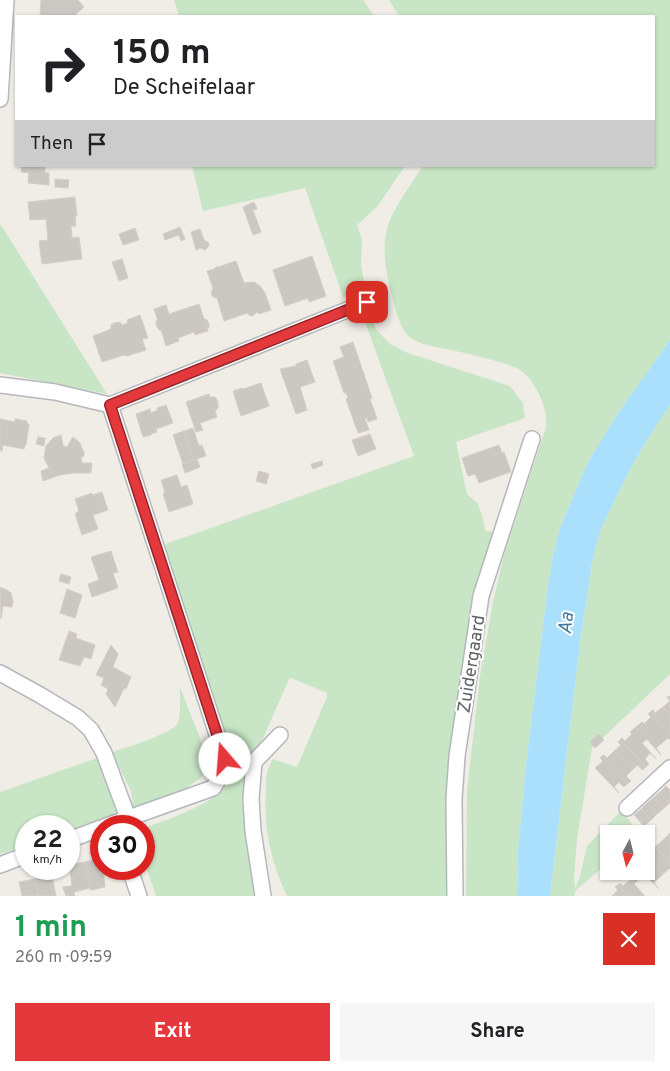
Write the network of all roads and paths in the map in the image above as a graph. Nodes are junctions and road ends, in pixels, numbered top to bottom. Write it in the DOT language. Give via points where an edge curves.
graph roads {
  1 [pos="6,0"];
  2 [pos="0,99"];
  3 [pos="367,302"];
  4 [pos="0,386"];
  5 [pos="110,405"];
  6 [pos="532,439"];
  7 [pos="0,674"];
  8 [pos="280,735"];
  9 [pos="670,768"];
  10 [pos="627,808"];
  11 [pos="125,815"];
  12 [pos="145,815"];
  13 [pos="15,859"];
  14 [pos="0,865"];
  15 [pos="134,880"];
  16 [pos="139,896"];
  17 [pos="263,896"];
  18 [pos="454,896"];
  1 -- 2 [label="street"];
  3 -- 5 [label="street"];
  4 -- 5 [label="street" via="55,392"];
  5 -- 12 [label="street" via="225,759 224,770 213,788"];
  6 -- 18 [label="street, Zuidergaard" via="481,596 457,756"];
  7 -- 11 [label="street" via="78,718 91,730 104,753"];
  8 -- 17 [label="street" via="254,762 253,831"];
  9 -- 10 [label="street"];
  13 -- 14 [label="street"];
  15 -- 16 [label="street"];
}
